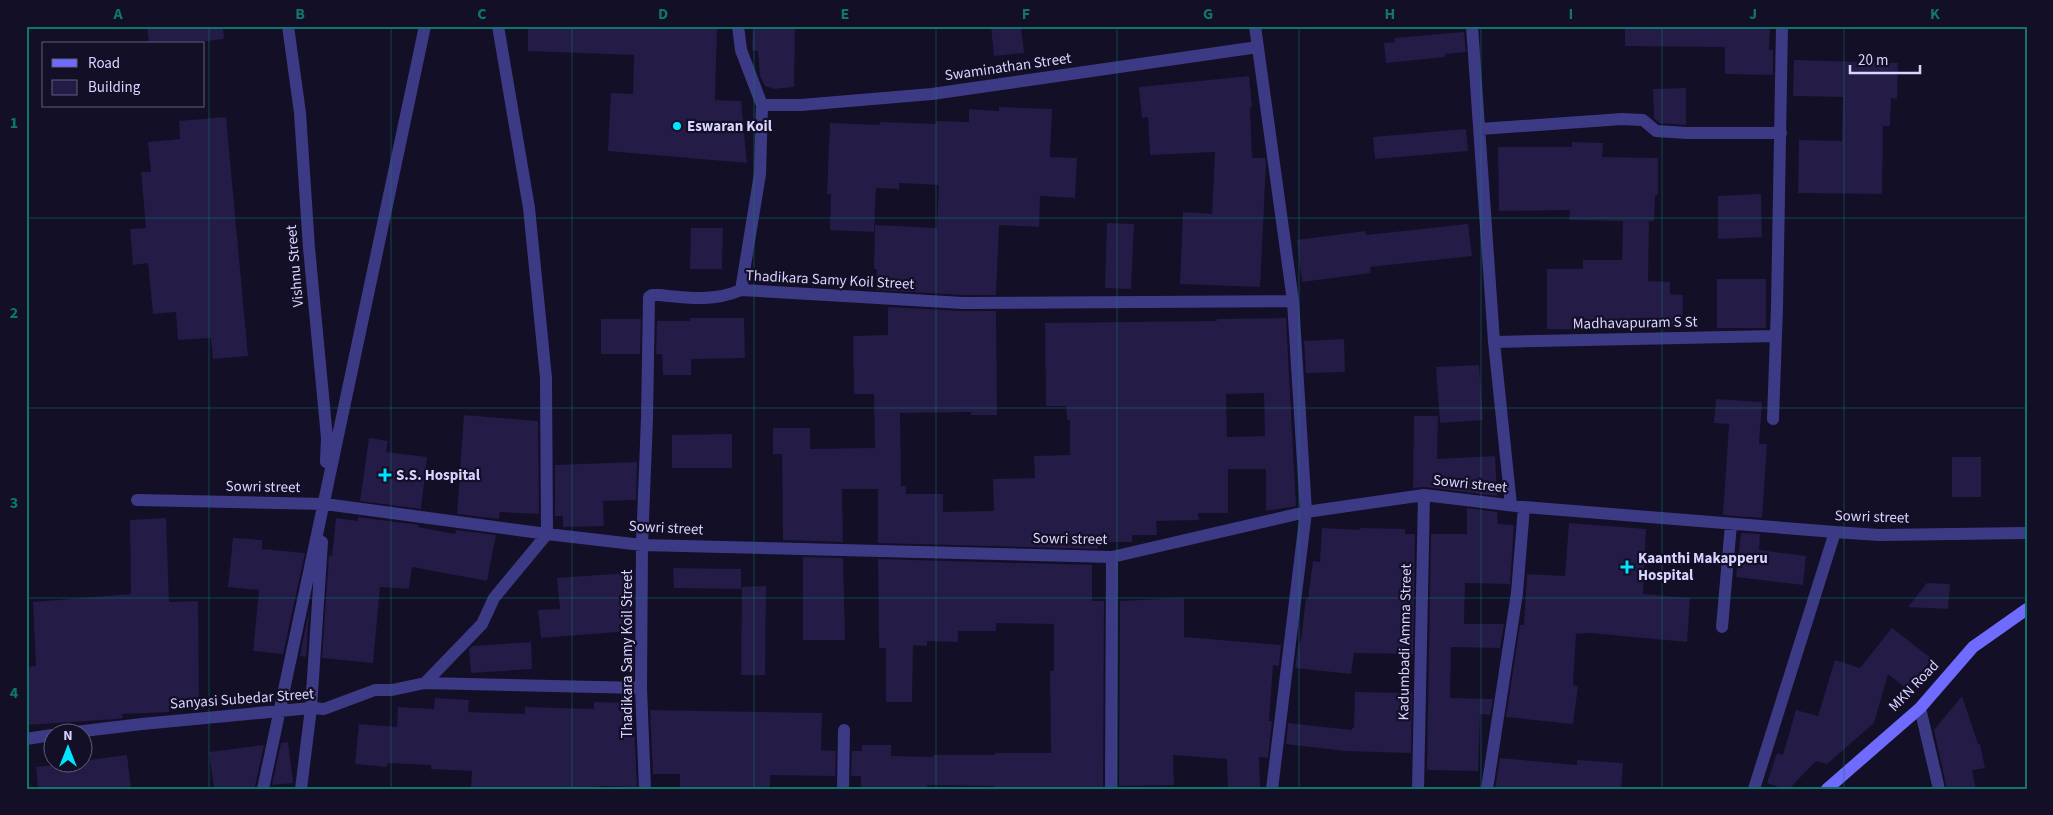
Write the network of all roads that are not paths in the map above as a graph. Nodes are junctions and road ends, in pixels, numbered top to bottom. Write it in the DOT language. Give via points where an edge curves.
graph roads {
  1 [pos="288,26"];
  2 [pos="425,26"];
  3 [pos="498,26"];
  4 [pos="738,26"];
  5 [pos="1255,26"];
  6 [pos="1472,26"];
  7 [pos="1782,26"];
  8 [pos="1258,47"];
  9 [pos="762,105"];
  10 [pos="1480,129"];
  11 [pos="1781,133"];
  12 [pos="741,290"];
  13 [pos="1293,301"];
  14 [pos="1776,336"];
  15 [pos="1494,342"];
  16 [pos="1773,419"];
  17 [pos="1424,495"];
  18 [pos="137,500"];
  19 [pos="324,504"];
  20 [pos="1511,505"];
  21 [pos="1524,507"];
  22 [pos="1306,512"];
  23 [pos="1731,524"];
  24 [pos="1835,532"];
  25 [pos="2027,533"];
  26 [pos="547,534"];
  27 [pos="642,545"];
  28 [pos="1112,557"];
  29 [pos="2027,609"];
  30 [pos="1722,627"];
  31 [pos="425,683"];
  32 [pos="642,688"];
  33 [pos="311,708"];
  34 [pos="1920,708"];
  35 [pos="92,730"];
  36 [pos="844,730"];
  37 [pos="42,737"];
  38 [pos="26,739"];
  39 [pos="263,789"];
  40 [pos="301,789"];
  41 [pos="645,789"];
  42 [pos="843,789"];
  43 [pos="1111,789"];
  44 [pos="1272,789"];
  45 [pos="1418,789"];
  46 [pos="1486,789"];
  47 [pos="1754,789"];
  48 [pos="1827,789"];
  49 [pos="1939,789"];
  1 -- 19 [label="street, Vishnu Street" via="300,112 327,438"];
  2 -- 39 [label="street"];
  3 -- 26 [label="street" via="529,208 544,359"];
  4 -- 9 [label="street" via="741,50"];
  5 -- 8 [label="street"];
  6 -- 10 [label="street"];
  7 -- 11 [label="street"];
  8 -- 9 [label="street, Swaminathan Street" via="932,94 801,105"];
  8 -- 13 [label="street"];
  9 -- 12 [label="street" via="760,174"];
  10 -- 11 [label="street" via="1622,119 1643,120 1656,132"];
  10 -- 15 [label="street"];
  11 -- 14 [label="street"];
  12 -- 13 [label="street, Thadikara Samy Koil Street" via="963,303"];
  12 -- 27 [label="street, Thadikara Samy Koil Street" via="703,299 649,297"];
  13 -- 22 [label="street"];
  14 -- 15 [label="street, Madhavapuram S St"];
  14 -- 16 [label="street"];
  15 -- 20 [label="street"];
  17 -- 20 [label="street, Sowri street"];
  17 -- 22 [label="street, Sowri street"];
  17 -- 45 [label="street, Kadumbadi Amma Street"];
  18 -- 19 [label="street, Sowri street"];
  19 -- 26 [label="street, Sowri street"];
  19 -- 33 [label="street, Vishnu Street"];
  20 -- 21 [label="street, Sowri street"];
  21 -- 23 [label="street, Sowri street"];
  21 -- 46 [label="street" via="1517,593"];
  22 -- 28 [label="street, Sowri street"];
  22 -- 44 [label="street"];
  23 -- 24 [label="street, Sowri street"];
  23 -- 30 [label="street"];
  24 -- 25 [label="street, Sowri street" via="1879,535"];
  24 -- 47 [label="street"];
  26 -- 27 [label="street, Sowri street"];
  26 -- 31 [label="street" via="494,598 482,624"];
  27 -- 28 [label="street, Sowri street"];
  27 -- 32 [label="street, Thadikara Samy Koil Street"];
  28 -- 43 [label="street"];
  29 -- 34 [label="street, MKN Road" via="1973,647"];
  31 -- 32 [label="street, Sanyasi Subedar Street"];
  31 -- 33 [label="street, Sanyasi Subedar Street" via="374,690 324,709"];
  32 -- 41 [label="street, Thadikara Samy Koil Street"];
  33 -- 35 [label="street, Sanyasi Subedar Street"];
  33 -- 40 [label="street, Vishnu Street"];
  34 -- 48 [label="street, MKN Road"];
  34 -- 49 [label="street"];
  36 -- 42 [label="street"];
  37 -- 38 [label="street"];
}
